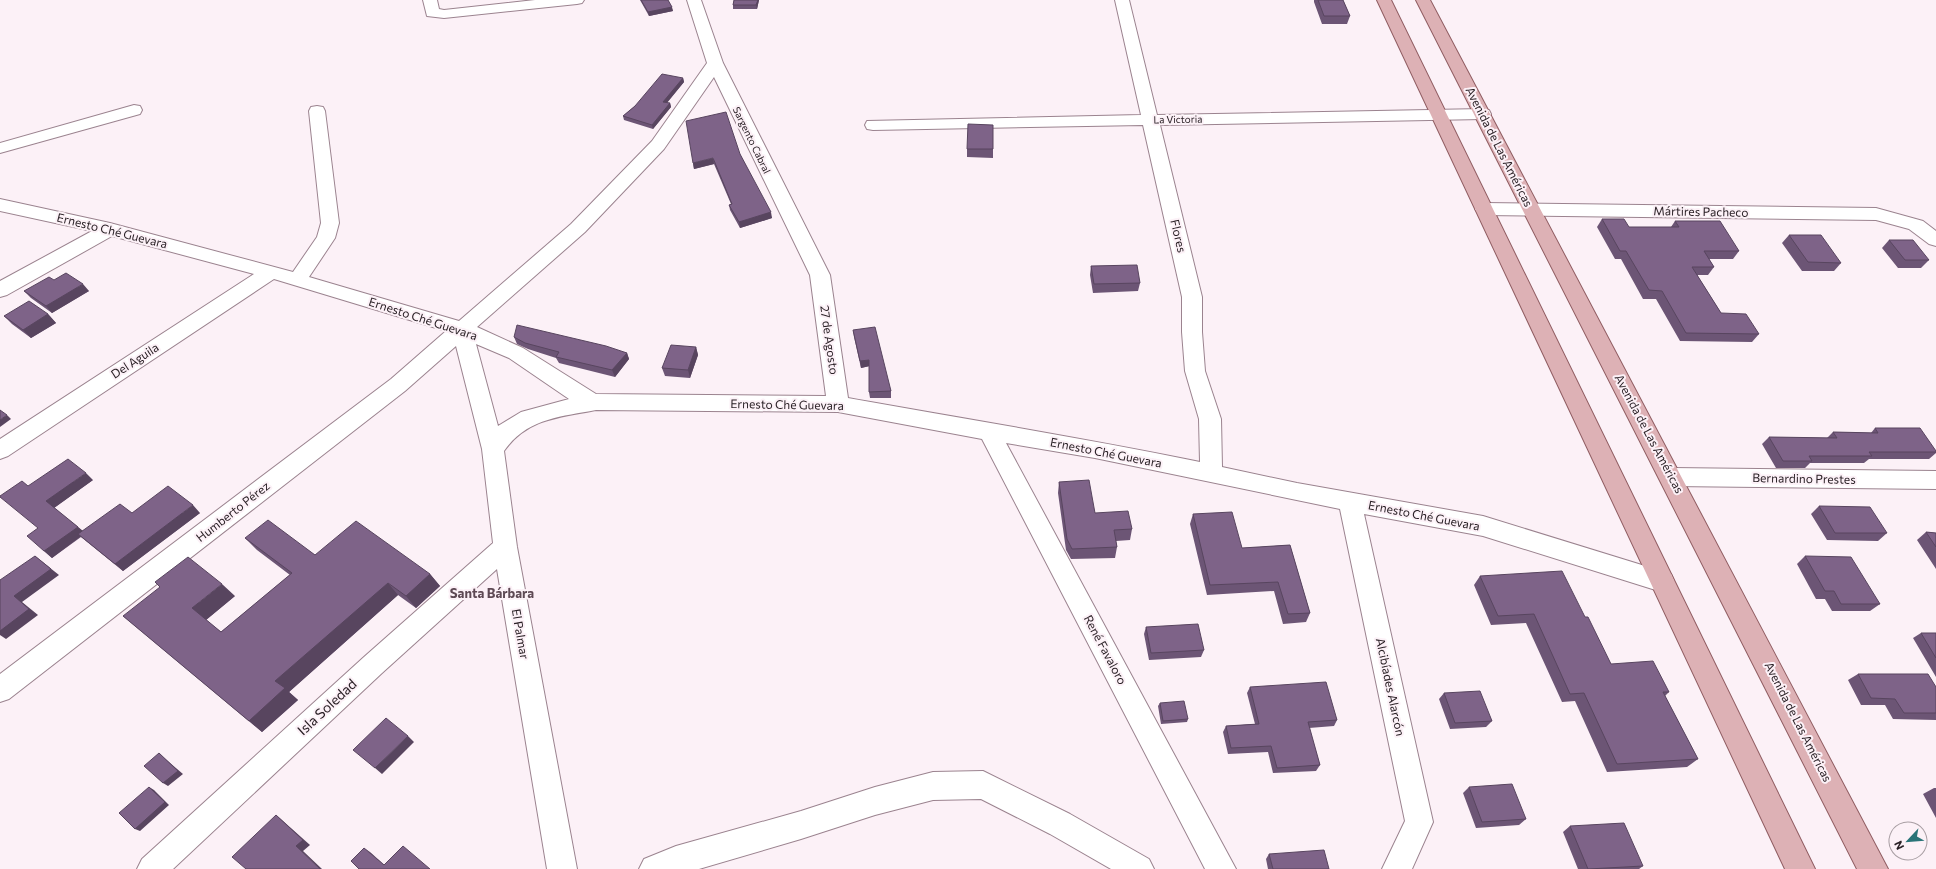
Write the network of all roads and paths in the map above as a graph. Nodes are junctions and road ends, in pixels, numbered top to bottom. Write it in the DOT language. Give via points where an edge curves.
graph roads {
  1 [pos="577,0"];
  2 [pos="694,0"];
  3 [pos="1122,0"];
  4 [pos="1384,0"];
  5 [pos="1424,0"];
  6 [pos="431,6"];
  7 [pos="715,63"];
  8 [pos="134,110"];
  9 [pos="317,111"];
  10 [pos="1483,114"];
  11 [pos="1439,115"];
  12 [pos="1150,120"];
  13 [pos="874,125"];
  14 [pos="0,148"];
  15 [pos="0,205"];
  16 [pos="1484,209"];
  17 [pos="1532,209"];
  18 [pos="110,229"];
  19 [pos="1936,240"];
  20 [pos="271,272"];
  21 [pos="820,275"];
  22 [pos="297,280"];
  23 [pos="0,290"];
  24 [pos="462,329"];
  25 [pos="596,402"];
  26 [pos="838,404"];
  27 [pos="989,432"];
  28 [pos="493,449"];
  29 [pos="0,450"];
  30 [pos="1211,474"];
  31 [pos="1672,477"];
  32 [pos="1936,480"];
  33 [pos="1350,502"];
  34 [pos="505,547"];
  35 [pos="1662,581"];
  36 [pos="0,690"];
  37 [pos="152,869"];
  38 [pos="562,869"];
  39 [pos="654,869"];
  40 [pos="1139,869"];
  41 [pos="1221,869"];
  42 [pos="1397,869"];
  43 [pos="1800,869"];
  44 [pos="1873,869"];
  1 -- 6 [label="street" via="444,14"];
  2 -- 7 [label="street, Sargento Cabral"];
  3 -- 12 [label="street, Flores"];
  4 -- 11 [label="main road"];
  5 -- 10 [label="main road, Avenida de Las Américas"];
  7 -- 21 [label="street, Sargento Cabral"];
  7 -- 24 [label="street, Humberto Pérez" via="658,145 578,228"];
  8 -- 14 [label="street"];
  9 -- 22 [label="street" via="330,223 326,238"];
  10 -- 11 [label="street, La Victoria"];
  10 -- 17 [label="main road, Avenida de Las Américas"];
  11 -- 12 [label="street, La Victoria"];
  11 -- 16 [label="main road"];
  12 -- 13 [label="street, La Victoria"];
  12 -- 30 [label="street, Flores" via="1192,296 1195,371 1210,419"];
  15 -- 18 [label="street, Ernesto Ché Guevara"];
  16 -- 17 [label="street, Mártires Pacheco"];
  16 -- 35 [label="main road"];
  17 -- 19 [label="street, Mártires Pacheco" via="1876,214 1916,225"];
  17 -- 31 [label="main road, Avenida de Las Américas"];
  18 -- 20 [label="street, Ernesto Ché Guevara"];
  18 -- 23 [label="street"];
  20 -- 22 [label="street, Ernesto Ché Guevara"];
  20 -- 29 [label="street, Del Aguila"];
  21 -- 26 [label="street, 27 de Agosto"];
  22 -- 24 [label="street, Ernesto Ché Guevara"];
  24 -- 25 [label="street, Ernesto Ché Guevara" via="516,353 587,400"];
  24 -- 28 [label="street, El Palmar"];
  24 -- 36 [label="street, Humberto Pérez" via="398,385"];
  25 -- 26 [label="street, Ernesto Ché Guevara"];
  25 -- 28 [label="street" via="545,411 527,419 508,430"];
  26 -- 27 [label="street, Ernesto Ché Guevara"];
  27 -- 30 [label="street, Ernesto Ché Guevara" via="1095,449"];
  27 -- 41 [label="street, René Favaloro"];
  28 -- 34 [label="street, El Palmar"];
  30 -- 33 [label="street, Ernesto Ché Guevara"];
  31 -- 32 [label="street, Bernardino Prestes"];
  31 -- 44 [label="main road, Avenida de Las Américas"];
  33 -- 35 [label="street, Ernesto Ché Guevara" via="1483,526"];
  33 -- 42 [label="street, Alcibíades Alarcón" via="1419,822"];
  34 -- 37 [label="street, Isla Soledad"];
  34 -- 38 [label="street, El Palmar"];
  35 -- 43 [label="main road"];
  39 -- 40 [label="street" via="875,801 933,786 983,785 1060,824"];
}
